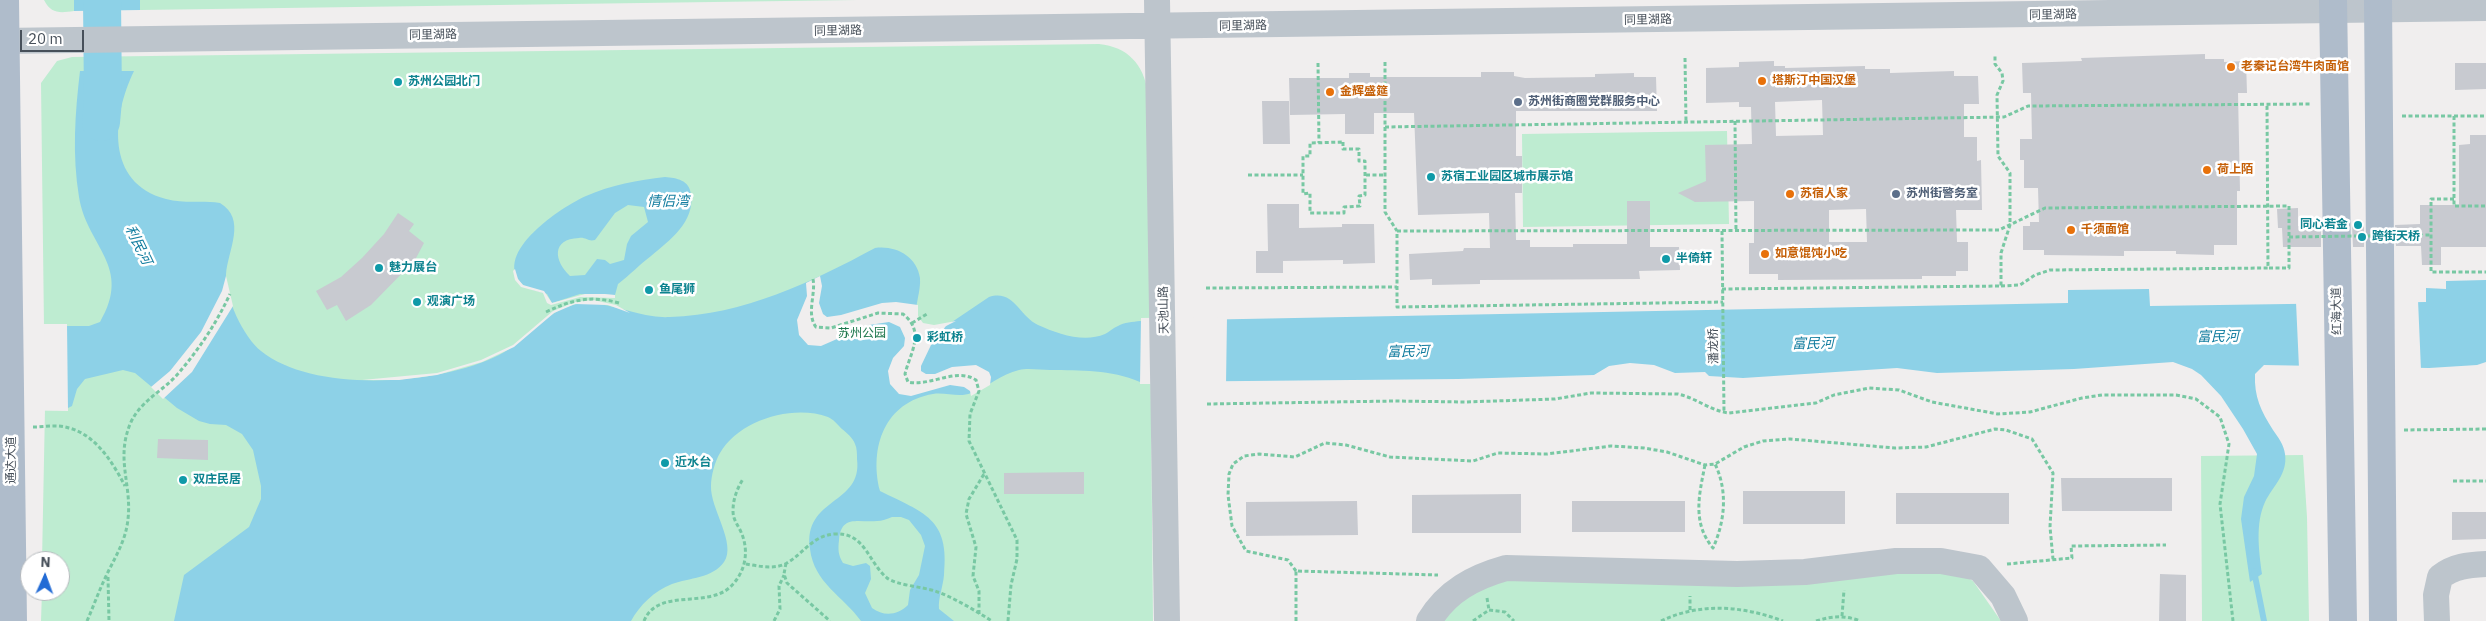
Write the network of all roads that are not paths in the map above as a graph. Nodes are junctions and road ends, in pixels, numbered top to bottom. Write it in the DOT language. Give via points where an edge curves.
graph roads {
  1 [pos="5,0"];
  2 [pos="1158,0"];
  3 [pos="1174,0"];
  4 [pos="2333,5"];
  5 [pos="2378,5"];
  6 [pos="2486,8"];
  7 [pos="1166,27"];
  8 [pos="9,40"];
  9 [pos="1173,435"];
  10 [pos="2486,564"];
  11 [pos="13,621"];
  12 [pos="1167,621"];
  13 [pos="1184,621"];
  14 [pos="1429,621"];
  15 [pos="2015,621"];
  16 [pos="2343,621"];
  17 [pos="2383,621"];
  18 [pos="2436,621"];
  1 -- 8 [label="main road, 通达大道"];
  2 -- 7 [label="street, 天池山路"];
  3 -- 7 [label="street, 天池山路"];
  4 -- 5 [label="street, 同里湖路"];
  4 -- 7 [label="street, 同里湖路"];
  4 -- 16 [label="main road, 红海大道"];
  5 -- 6 [label="street, 同里湖路"];
  5 -- 17 [label="main road"];
  7 -- 8 [label="street, 同里湖路"];
  7 -- 9 [label="street, 天池山路"];
  8 -- 11 [label="main road, 通达大道"];
  9 -- 12 [label="street"];
  9 -- 13 [label="street"];
  10 -- 18 [label="street" via="2466,565 2440,577"];
  14 -- 15 [label="street" via="1449,595 1462,586 1478,576 1506,568 1737,574 1805,572 1905,560 1940,561 1980,568 2003,596"];
}
